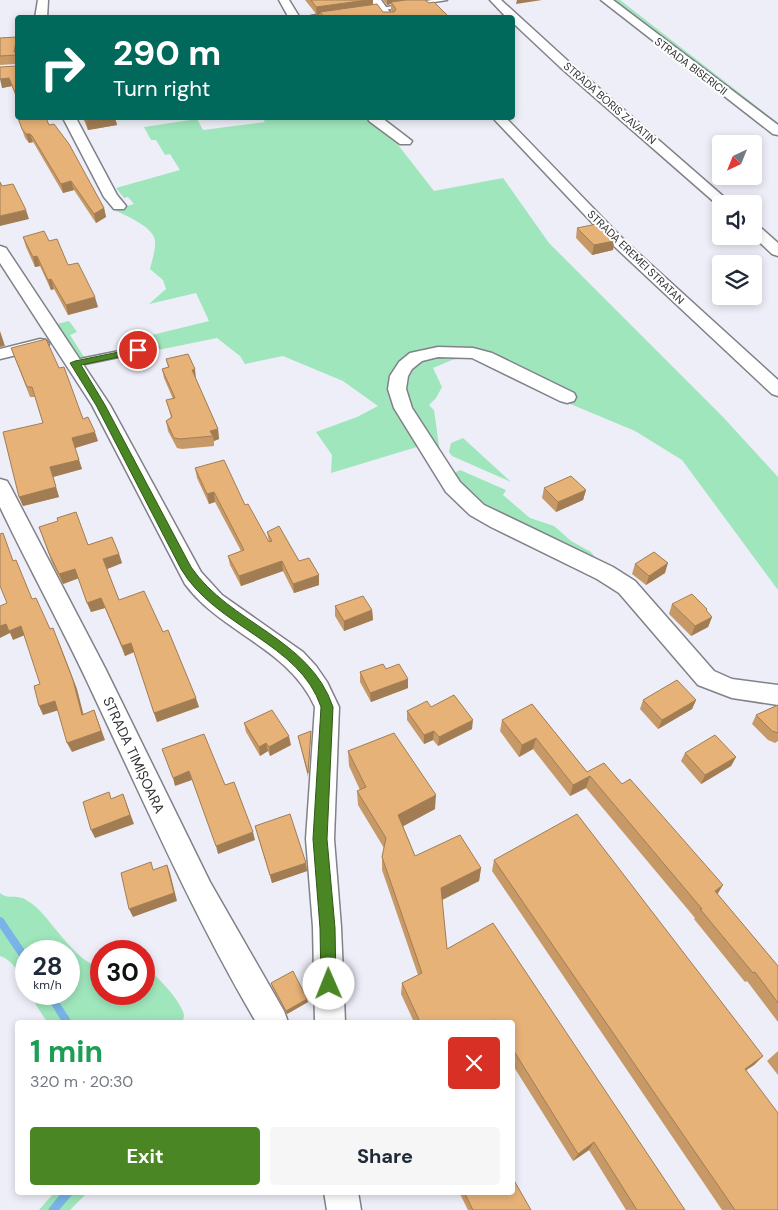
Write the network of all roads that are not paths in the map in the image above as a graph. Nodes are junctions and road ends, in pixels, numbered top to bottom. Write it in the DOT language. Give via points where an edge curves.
graph roads {
  1 [pos="43,0"];
  2 [pos="284,0"];
  3 [pos="444,0"];
  4 [pos="496,0"];
  5 [pos="606,0"];
  6 [pos="382,9"];
  7 [pos="365,11"];
  8 [pos="338,14"];
  9 [pos="41,15"];
  10 [pos="294,15"];
  11 [pos="331,15"];
  12 [pos="512,15"];
  13 [pos="515,18"];
  14 [pos="70,120"];
  15 [pos="377,120"];
  16 [pos="501,120"];
  17 [pos="778,131"];
  18 [pos="405,141"];
  19 [pos="716,195"];
  20 [pos="119,206"];
  21 [pos="762,237"];
  22 [pos="0,251"];
  23 [pos="778,252"];
  24 [pos="58,339"];
  25 [pos="154,347"];
  26 [pos="0,354"];
  27 [pos="75,363"];
  28 [pos="778,390"];
  29 [pos="567,397"];
  30 [pos="0,486"];
  31 [pos="778,695"];
  32 [pos="272,1020"];
  33 [pos="330,1020"];
  34 [pos="342,1195"];
  35 [pos="344,1210"];
  1 -- 9 [label="street"];
  2 -- 10 [label="street"];
  3 -- 6 [label="lane"];
  4 -- 12 [label="street, STRADA BORIS ZAVATIN"];
  5 -- 17 [label="street, STRADA BISERICII"];
  6 -- 7 [label="lane"];
  8 -- 11 [label="lane"];
  13 -- 19 [label="street, STRADA BORIS ZAVATIN"];
  14 -- 20 [label="street" via="111,197"];
  15 -- 18 [label="street"];
  16 -- 28 [label="street, STRADA EREMEI STRATAN" via="620,244"];
  21 -- 23 [label="street"];
  22 -- 24 [label="street"];
  24 -- 26 [label="street"];
  24 -- 27 [label="street"];
  25 -- 27 [label="lane"];
  27 -- 33 [label="street" via="198,585 213,601 289,654 322,691 327,707 320,839"];
  29 -- 31 [label="street" via="486,357 447,351 416,356 399,376 397,389 403,408 464,499 498,522 628,587 706,678 725,688"];
  30 -- 32 [label="street, STRADA TIMIȘOARA" via="92,667 166,823"];
  34 -- 35 [label="street"];
}
